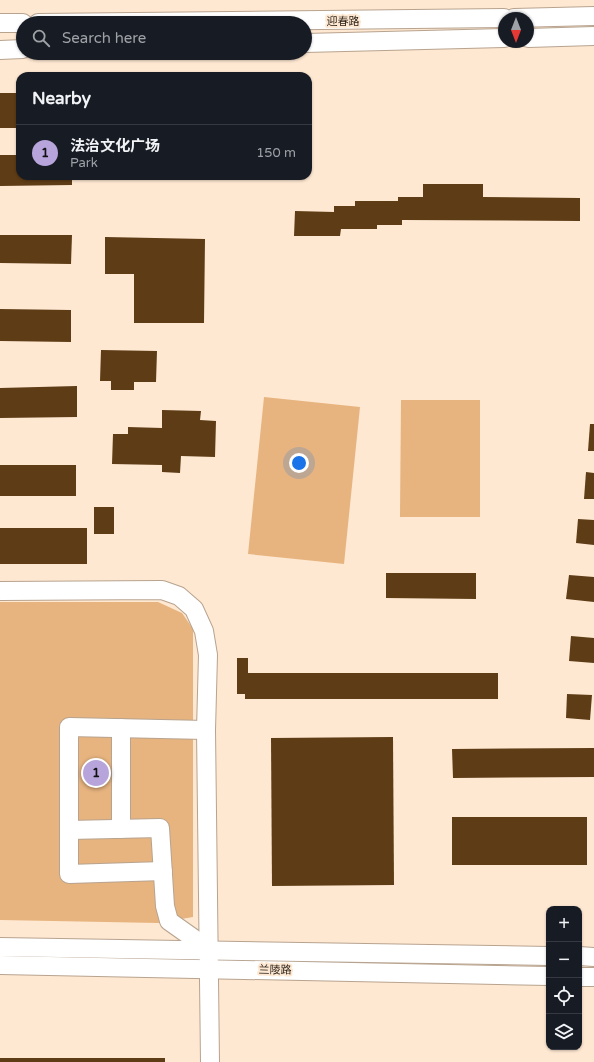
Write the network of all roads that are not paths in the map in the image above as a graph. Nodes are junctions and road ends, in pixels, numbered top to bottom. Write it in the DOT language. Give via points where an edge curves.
graph roads {
  1 [pos="594,16"];
  2 [pos="498,18"];
  3 [pos="534,18"];
  4 [pos="312,20"];
  5 [pos="0,23"];
  6 [pos="16,23"];
  7 [pos="594,36"];
  8 [pos="498,38"];
  9 [pos="534,38"];
  10 [pos="312,43"];
  11 [pos="16,49"];
  12 [pos="0,50"];
  13 [pos="0,591"];
  14 [pos="121,728"];
  15 [pos="206,730"];
  16 [pos="121,829"];
  17 [pos="69,830"];
  18 [pos="163,871"];
  19 [pos="0,946"];
  20 [pos="210,950"];
  21 [pos="546,956"];
  22 [pos="582,956"];
  23 [pos="594,957"];
  24 [pos="0,965"];
  25 [pos="210,969"];
  26 [pos="546,976"];
  27 [pos="582,977"];
  28 [pos="594,977"];
  29 [pos="210,1062"];
  1 -- 3 [label="street"];
  2 -- 4 [label="street, 迎春路"];
  5 -- 6 [label="street"];
  7 -- 9 [label="street"];
  8 -- 10 [label="street, 迎春路"];
  11 -- 12 [label="street"];
  13 -- 15 [label="street" via="162,590 179,596 194,609 204,631 208,656"];
  14 -- 15 [label="street"];
  14 -- 16 [label="street"];
  14 -- 17 [label="street" via="69,727"];
  15 -- 20 [label="street"];
  16 -- 17 [label="street"];
  16 -- 18 [label="street" via="160,828"];
  17 -- 18 [label="street" via="70,874"];
  18 -- 20 [label="street" via="164,906 169,922"];
  19 -- 20 [label="street, 兰陵路"];
  20 -- 21 [label="street, 兰陵路"];
  20 -- 25 [label="street"];
  22 -- 23 [label="street"];
  24 -- 25 [label="street, 兰陵路"];
  25 -- 26 [label="street, 兰陵路"];
  25 -- 29 [label="street"];
  27 -- 28 [label="street"];
}
